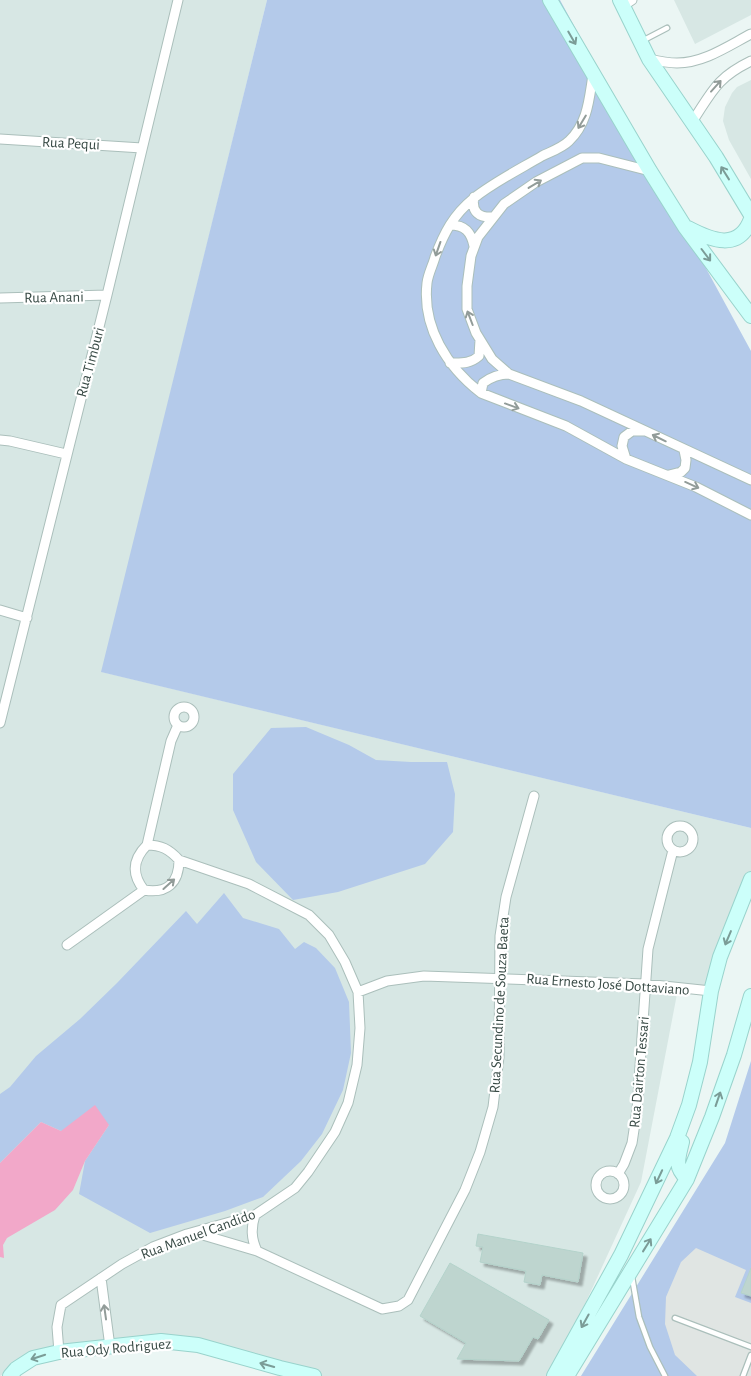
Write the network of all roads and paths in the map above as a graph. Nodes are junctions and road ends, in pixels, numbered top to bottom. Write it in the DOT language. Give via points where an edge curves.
graph roads {
  1 [pos="178,0"];
  2 [pos="550,0"];
  3 [pos="625,2"];
  4 [pos="666,28"];
  5 [pos="751,34"];
  6 [pos="641,41"];
  7 [pos="649,59"];
  8 [pos="751,62"];
  9 [pos="594,75"];
  10 [pos="692,122"];
  11 [pos="0,139"];
  12 [pos="142,148"];
  13 [pos="650,171"];
  14 [pos="474,198"];
  15 [pos="751,214"];
  16 [pos="493,217"];
  17 [pos="751,219"];
  18 [pos="450,225"];
  19 [pos="685,227"];
  20 [pos="474,246"];
  21 [pos="107,296"];
  22 [pos="0,298"];
  23 [pos="751,316"];
  24 [pos="480,340"];
  25 [pos="450,363"];
  26 [pos="508,374"];
  27 [pos="481,393"];
  28 [pos="644,430"];
  29 [pos="0,440"];
  30 [pos="684,450"];
  31 [pos="66,454"];
  32 [pos="626,459"];
  33 [pos="669,476"];
  34 [pos="751,480"];
  35 [pos="751,515"];
  36 [pos="0,610"];
  37 [pos="26,618"];
  38 [pos="0,723"];
  39 [pos="178,725"];
  40 [pos="534,796"];
  41 [pos="147,845"];
  42 [pos="674,850"];
  43 [pos="179,860"];
  44 [pos="751,879"];
  45 [pos="144,890"];
  46 [pos="67,945"];
  47 [pos="499,977"];
  48 [pos="645,984"];
  49 [pos="711,991"];
  50 [pos="358,992"];
  51 [pos="751,996"];
  52 [pos="689,1105"];
  53 [pos="618,1174"];
  54 [pos="687,1179"];
  55 [pos="255,1215"];
  56 [pos="196,1233"];
  57 [pos="257,1251"];
  58 [pos="630,1271"];
  59 [pos="101,1278"];
  60 [pos="675,1318"];
  61 [pos="110,1347"];
  62 [pos="751,1347"];
  63 [pos="60,1352"];
  64 [pos="751,1355"];
  65 [pos="10,1376"];
  66 [pos="314,1376"];
  67 [pos="554,1376"];
  68 [pos="567,1376"];
  69 [pos="666,1376"];
  70 [pos="743,1376"];
  1 -- 12 [label="street, Rua Timburi"];
  2 -- 9 [label="main road, one-way"];
  3 -- 6 [label="main road"];
  4 -- 6 [label="lane"];
  5 -- 7 [label="street" via="693,61 679,63"];
  6 -- 7 [label="main road"];
  7 -- 10 [label="main road"];
  10 -- 8 [label="street, one-way" via="718,83"];
  9 -- 13 [label="main road"];
  9 -- 14 [label="street, one-way" via="586,118 568,142"];
  15 -- 10 [label="main road, one-way"];
  11 -- 12 [label="street, Rua Pequi"];
  12 -- 21 [label="street, Rua Timburi"];
  16 -- 13 [label="street, one-way" via="504,204 536,182 582,158 599,158"];
  13 -- 19 [label="main road"];
  14 -- 16 [label="street" via="476,212"];
  14 -- 18 [label="street"];
  16 -- 20 [label="street"];
  17 -- 19 [label="main road" via="742,235 732,240 705,237"];
  18 -- 20 [label="street" via="470,232"];
  18 -- 25 [label="street, one-way" via="443,234 427,282 427,314"];
  19 -- 23 [label="main road, one-way"];
  24 -- 20 [label="street, one-way" via="467,309 469,266"];
  21 -- 22 [label="street, Rua Anani"];
  21 -- 31 [label="street, Rua Timburi"];
  24 -- 25 [label="street" via="479,356 473,361"];
  24 -- 26 [label="street" via="492,359"];
  25 -- 27 [label="street"];
  26 -- 27 [label="street" via="499,374 482,383"];
  26 -- 28 [label="street" via="581,400"];
  27 -- 32 [label="street, one-way" via="566,426"];
  30 -- 28 [label="street, one-way"];
  28 -- 32 [label="street" via="632,431 624,437 622,446"];
  29 -- 31 [label="street"];
  30 -- 33 [label="street" via="685,468"];
  30 -- 34 [label="street"];
  31 -- 37 [label="street, Rua Timburi"];
  32 -- 33 [label="street"];
  33 -- 35 [label="street, one-way"];
  36 -- 37 [label="street"];
  37 -- 38 [label="street, Rua Timburi"];
  39 -- 41 [label="street" via="171,741"];
  40 -- 47 [label="street, Rua Secundino de Souza Baeta" via="506,897 500,936"];
  41 -- 43 [label="street, Rua Manuel Candido" via="165,848"];
  41 -- 45 [label="street" via="135,862 138,882"];
  42 -- 48 [label="street, Rua Dairton Tessari" via="648,949"];
  45 -- 43 [label="street, one-way" via="166,889 179,871"];
  43 -- 50 [label="street, Rua Manuel Candido" via="249,884 309,915 329,935"];
  44 -- 49 [label="main road, one-way" via="720,957"];
  45 -- 46 [label="street"];
  47 -- 48 [label="street, Rua Ernesto José Dottaviano"];
  47 -- 50 [label="street, Rua Ernesto José Dottaviano" via="424,976 388,981"];
  47 -- 57 [label="street, Rua Secundino de Souza Baeta" via="499,1057 493,1107 465,1190 408,1300 392,1308 374,1306"];
  48 -- 49 [label="street, Rua Ernesto José Dottaviano"];
  48 -- 53 [label="street, Rua Dairton Tessari" via="637,1110 632,1143"];
  49 -- 52 [label="main road" via="700,1062"];
  50 -- 55 [label="street, Rua Manuel Candido" via="357,1065 348,1102 335,1132 295,1188"];
  54 -- 51 [label="main road, one-way" via="718,1099"];
  52 -- 54 [label="main road" via="688,1122 678,1156 680,1171"];
  52 -- 67 [label="main road, one-way" via="677,1138 622,1254"];
  58 -- 54 [label="main road, one-way"];
  55 -- 56 [label="street, Rua Manuel Candido"];
  55 -- 57 [label="street" via="252,1233"];
  56 -- 57 [label="street, Rua Secundino de Souza Baeta"];
  56 -- 59 [label="street, Rua Manuel Candido" via="153,1247"];
  58 -- 68 [label="main road"];
  58 -- 69 [label="lane" via="639,1317"];
  61 -- 59 [label="street, one-way"];
  59 -- 63 [label="street, Rua Manuel Candido" via="60,1305 57,1327"];
  60 -- 62 [label="lane"];
  61 -- 63 [label="main road, Rua Ody Rodriguez"];
  66 -- 61 [label="main road, Rua Ody Rodriguez, one-way" via="198,1345 161,1341"];
  63 -- 65 [label="main road, Rua Ody Rodriguez, one-way" via="33,1358"];
  64 -- 70 [label="lane"];
}
